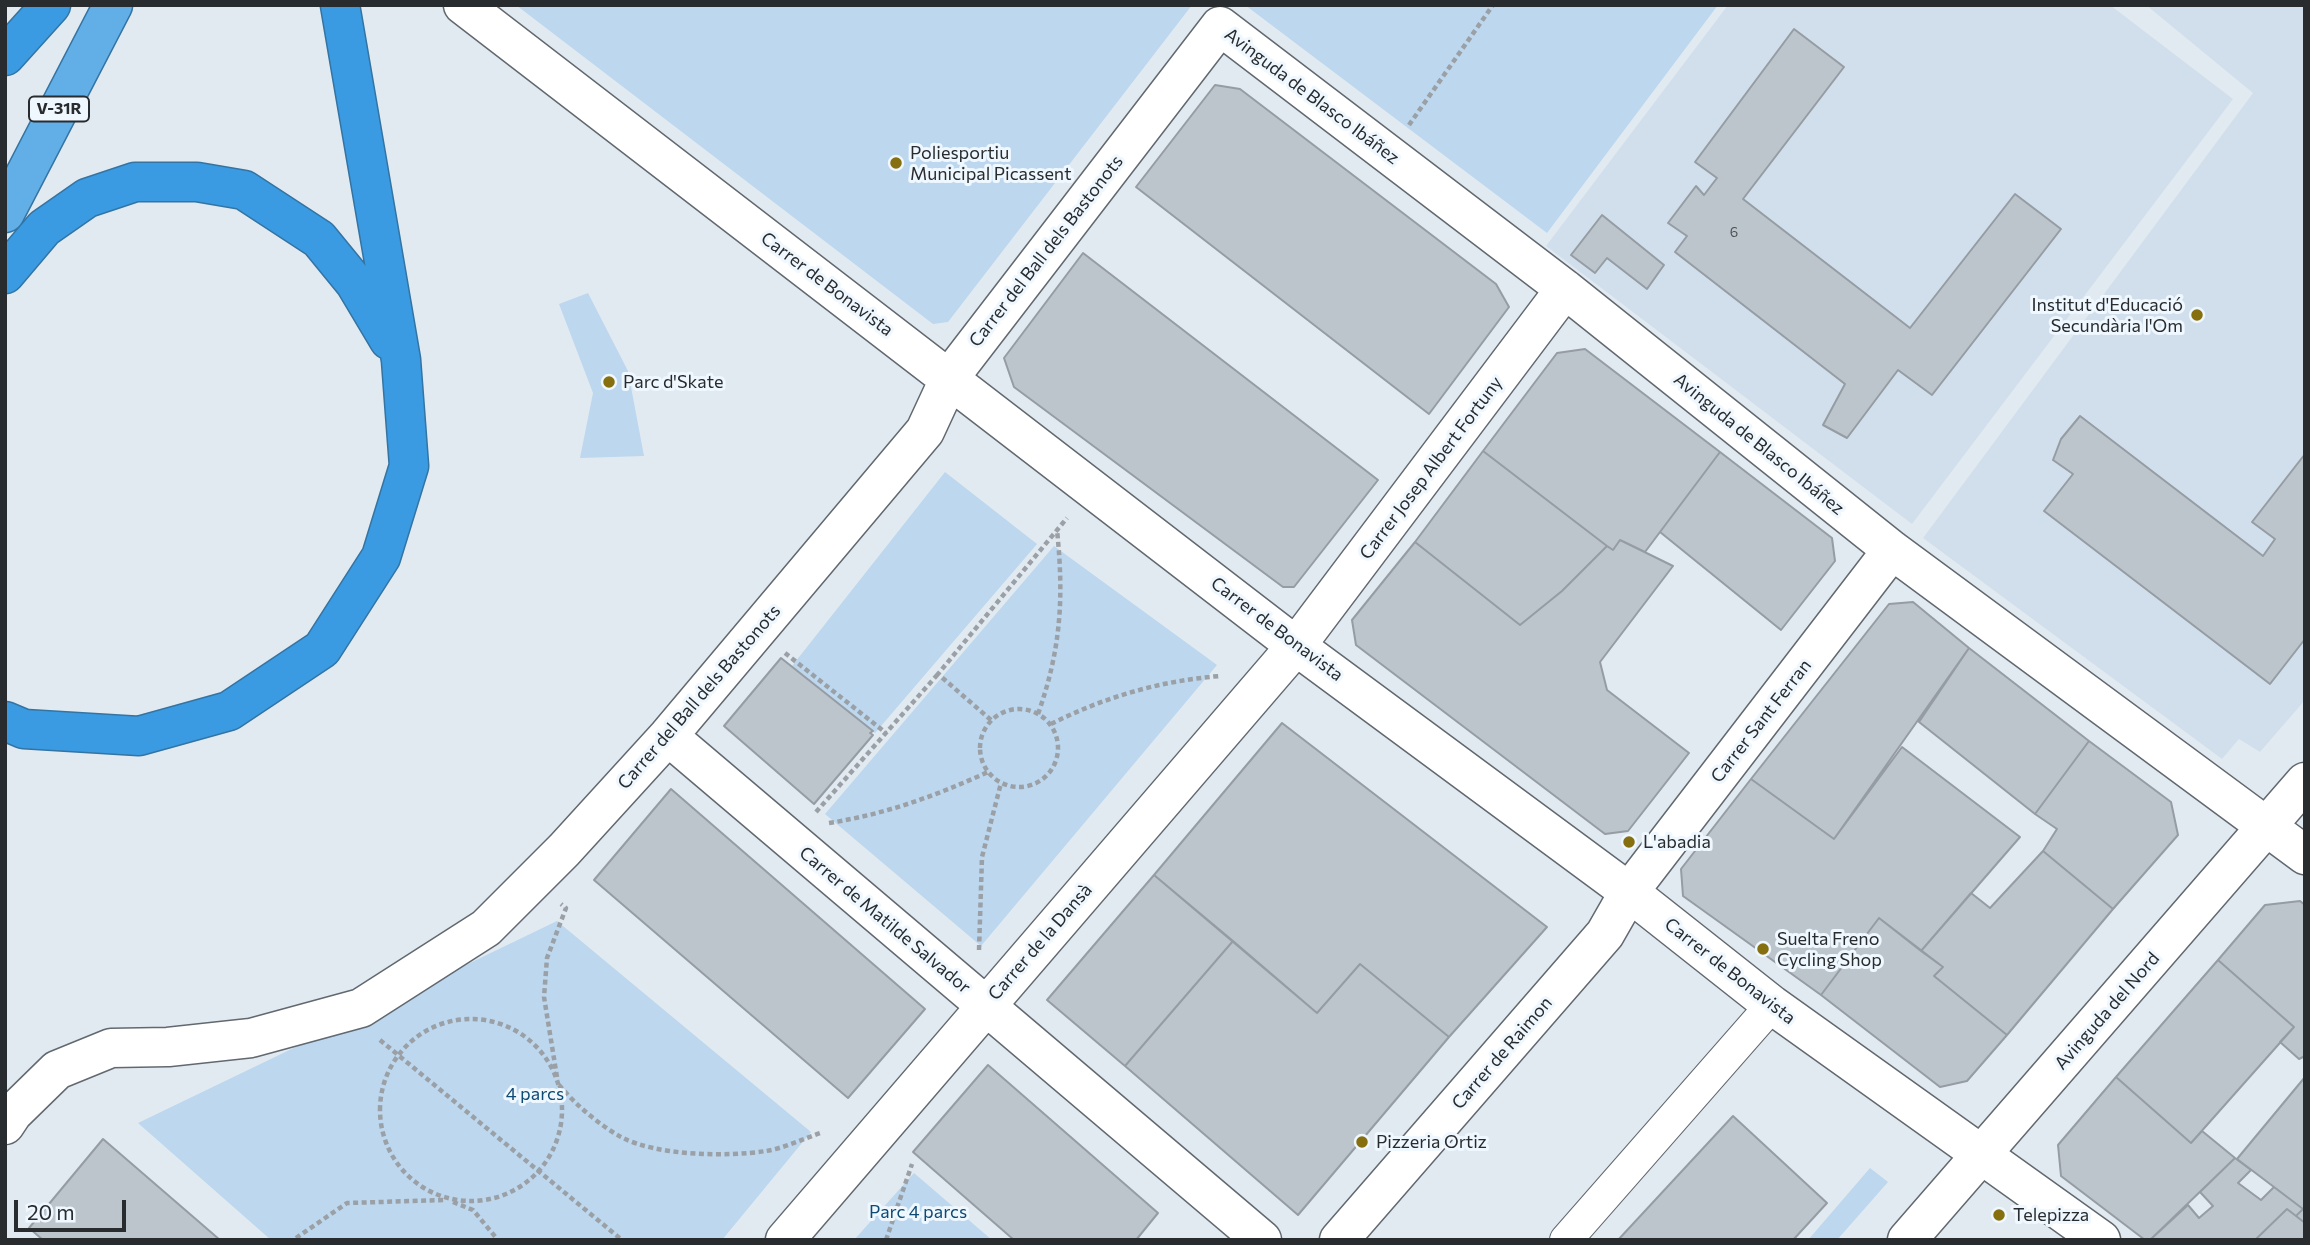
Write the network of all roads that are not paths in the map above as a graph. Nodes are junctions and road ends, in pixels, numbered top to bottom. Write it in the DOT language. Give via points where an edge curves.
graph roads {
  1 [pos="51,5"];
  2 [pos="113,5"];
  3 [pos="340,5"];
  4 [pos="463,5"];
  5 [pos="1220,26"];
  6 [pos="5,56"];
  7 [pos="5,213"];
  8 [pos="5,274"];
  9 [pos="1564,289"];
  10 [pos="401,360"];
  11 [pos="950,377"];
  12 [pos="1892,550"];
  13 [pos="1297,646"];
  14 [pos="5,721"];
  15 [pos="668,736"];
  16 [pos="2305,782"];
  17 [pos="2267,826"];
  18 [pos="2305,855"];
  19 [pos="1629,892"];
  20 [pos="986,1005"];
  21 [pos="1772,1005"];
  22 [pos="5,1125"];
  23 [pos="1983,1154"];
  24 [pos="785,1240"];
  25 [pos="1262,1240"];
  26 [pos="1339,1240"];
  27 [pos="1566,1240"];
  28 [pos="1908,1240"];
  29 [pos="2101,1240"];
  1 -- 6 [label="highway"];
  2 -- 7 [label="highway, V-31R"];
  3 -- 10 [label="highway"];
  4 -- 11 [label="street, Carrer de Bonavista"];
  5 -- 9 [label="street, Avinguda de Blasco Ibáñez"];
  5 -- 11 [label="street, Carrer del Ball dels Bastonots"];
  8 -- 10 [label="highway" via="44,228 87,198 135,182 197,183 244,190 319,239 355,283"];
  9 -- 12 [label="street, Avinguda de Blasco Ibáñez"];
  9 -- 13 [label="street, Carrer Josep Albert Fortuny"];
  10 -- 14 [label="highway" via="408,466 381,557 322,649 229,711 139,736 24,729"];
  11 -- 13 [label="street, Carrer de Bonavista"];
  11 -- 15 [label="street, Carrer del Ball dels Bastonots" via="925,431"];
  12 -- 17 [label="street, Avinguda de Blasco Ibáñez"];
  12 -- 19 [label="street, Carrer Sant Ferran"];
  13 -- 19 [label="street, Carrer de Bonavista"];
  13 -- 20 [label="street, Carrer de la Dansà"];
  15 -- 20 [label="street, Carrer de Matilde Salvador"];
  15 -- 22 [label="street, Carrer del Ball dels Bastonots" via="486,928 360,1008 251,1038 111,1048 57,1070"];
  16 -- 17 [label="street, Avinguda del Nord"];
  17 -- 18 [label="street, Avinguda de Blasco Ibáñez"];
  17 -- 23 [label="street, Avinguda del Nord"];
  19 -- 21 [label="street, Carrer de Bonavista"];
  19 -- 26 [label="street, Carrer de Raimon" via="1605,934"];
  20 -- 24 [label="street, Carrer de la Dansà"];
  20 -- 25 [label="street, Carrer de Matilde Salvador"];
  21 -- 23 [label="street, Carrer de Bonavista"];
  21 -- 27 [label="street"];
  23 -- 28 [label="street, Avinguda del Nord"];
  23 -- 29 [label="street, Carrer de Bonavista"];
}
